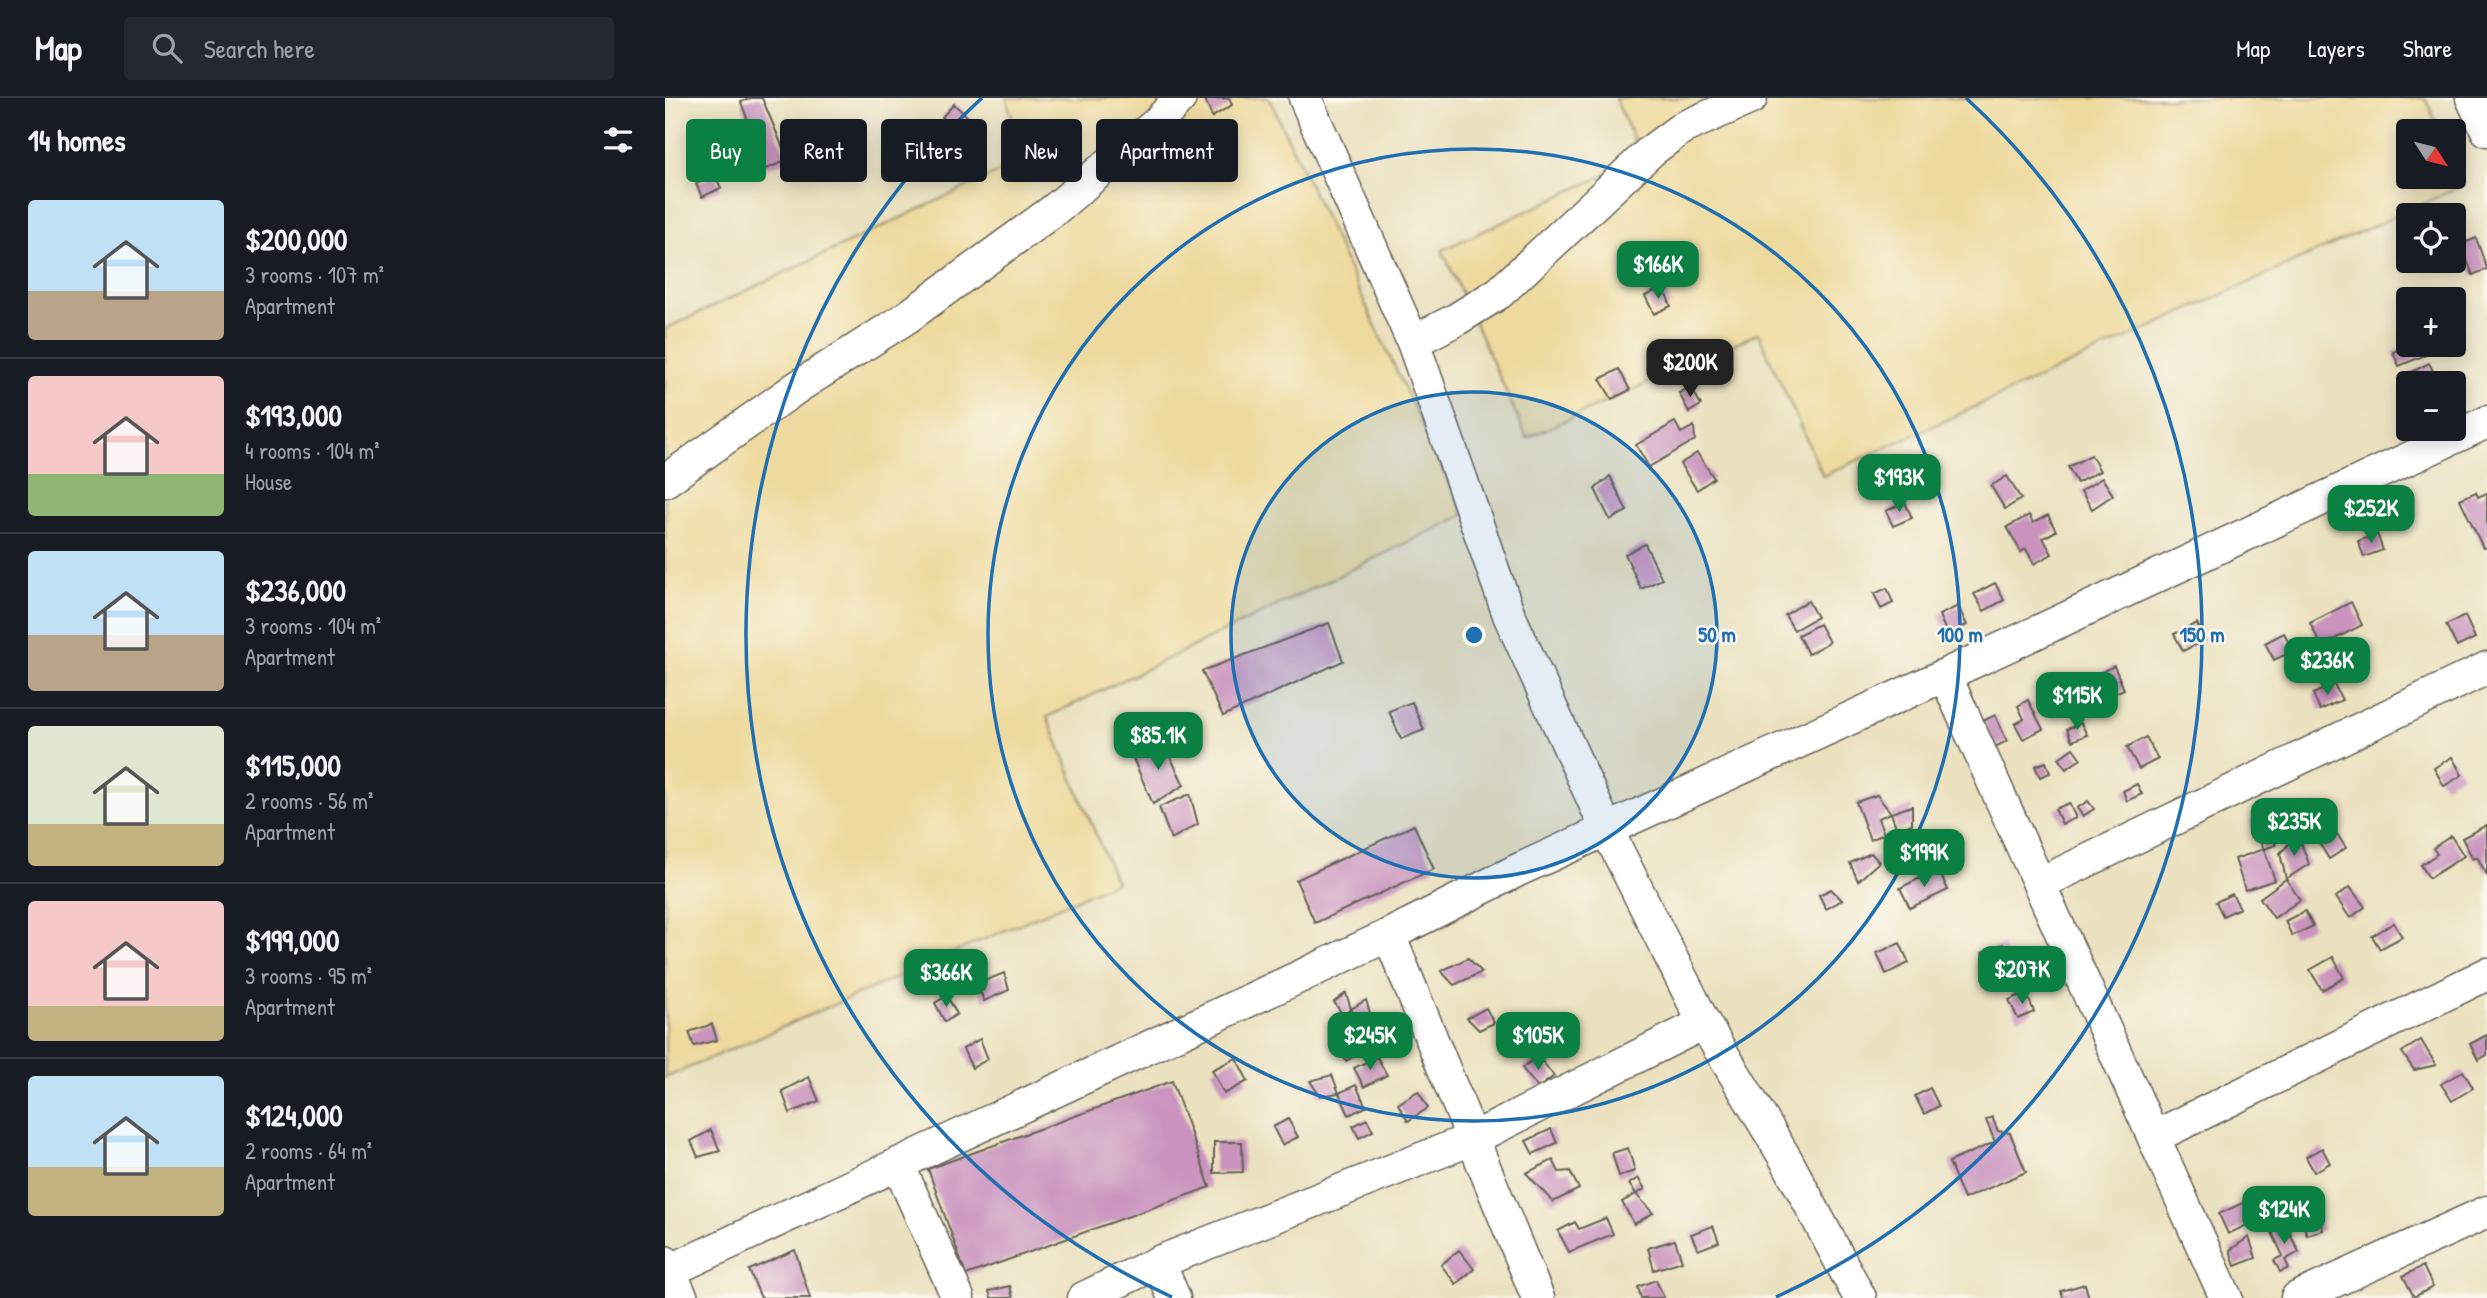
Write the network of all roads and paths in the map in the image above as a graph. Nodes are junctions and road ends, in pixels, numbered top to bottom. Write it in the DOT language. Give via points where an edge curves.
graph roads {
  1 [pos="1180,98"];
  2 [pos="1305,98"];
  3 [pos="1751,98"];
  4 [pos="2472,98"];
  5 [pos="2487,130"];
  6 [pos="1413,342"];
  7 [pos="2487,422"];
  8 [pos="665,481"];
  9 [pos="2487,668"];
  10 [pos="1945,675"];
  11 [pos="1607,830"];
  12 [pos="2039,884"];
  13 [pos="1389,934"];
  14 [pos="2487,974"];
  15 [pos="1704,1023"];
  16 [pos="2154,1138"];
  17 [pos="1472,1139"];
  18 [pos="898,1164"];
  19 [pos="2487,1212"];
  20 [pos="1159,1262"];
  21 [pos="670,1276"];
  22 [pos="958,1298"];
  23 [pos="1084,1298"];
  24 [pos="1174,1298"];
  25 [pos="1538,1298"];
  26 [pos="1860,1298"];
  27 [pos="2226,1298"];
  28 [pos="2297,1298"];
  1 -- 8 [label="street" via="1054,210 907,318 799,386"];
  2 -- 6 [label="street"];
  3 -- 6 [label="street" via="1682,128 1651,151 1499,293"];
  4 -- 5 [label="street"];
  6 -- 11 [label="street" via="1509,615"];
  7 -- 10 [label="street"];
  9 -- 12 [label="street"];
  10 -- 11 [label="street"];
  10 -- 12 [label="street"];
  11 -- 13 [label="street"];
  11 -- 15 [label="street"];
  12 -- 16 [label="street"];
  13 -- 17 [label="street"];
  13 -- 18 [label="street"];
  14 -- 16 [label="street"];
  15 -- 17 [label="street"];
  15 -- 26 [label="street" via="1787,1161"];
  16 -- 27 [label="street"];
  17 -- 20 [label="street"];
  17 -- 25 [label="street"];
  18 -- 21 [label="street"];
  18 -- 22 [label="street"];
  19 -- 28 [label="street"];
  20 -- 23 [label="street"];
  20 -- 24 [label="street"];
}
